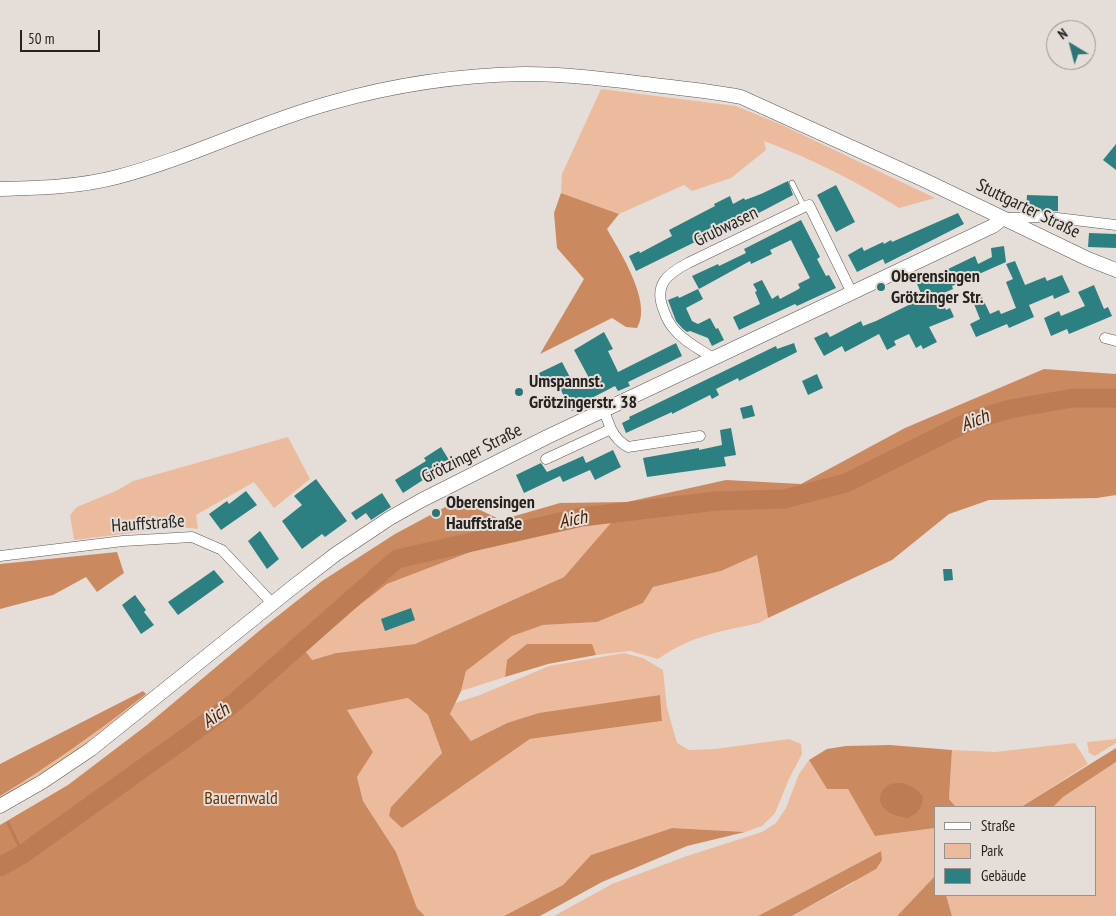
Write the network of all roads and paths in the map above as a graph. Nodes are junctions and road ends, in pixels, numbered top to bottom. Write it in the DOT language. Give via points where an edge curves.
graph roads {
  1 [pos="792,184"];
  2 [pos="0,188"];
  3 [pos="804,207"];
  4 [pos="1002,218"];
  5 [pos="1116,225"];
  6 [pos="1116,270"];
  7 [pos="852,294"];
  8 [pos="1105,338"];
  9 [pos="1116,342"];
  10 [pos="714,359"];
  11 [pos="604,411"];
  12 [pos="611,429"];
  13 [pos="700,436"];
  14 [pos="546,459"];
  15 [pos="0,556"];
  16 [pos="272,603"];
  17 [pos="0,806"];
  1 -- 3 [label="lane"];
  2 -- 4 [label="main road, Stuttgarter Straße" via="70,185 118,177 328,103 376,91 467,77 526,74 602,79 741,97"];
  3 -- 7 [label="street" via="809,205"];
  3 -- 10 [label="street, Grubwasen" via="688,263 666,278 659,294 666,318 672,328"];
  4 -- 5 [label="street" via="1050,217"];
  4 -- 6 [label="main road, Stuttgarter Straße"];
  4 -- 7 [label="main road, Grötzinger Straße" via="994,226"];
  7 -- 10 [label="main road, Grötzinger Straße"];
  8 -- 9 [label="street"];
  10 -- 11 [label="main road, Grötzinger Straße"];
  11 -- 12 [label="street"];
  11 -- 16 [label="main road, Grötzinger Straße" via="468,476 390,518"];
  12 -- 13 [label="street" via="616,438 628,447"];
  12 -- 14 [label="street"];
  15 -- 16 [label="street, Hauffstraße" via="123,541 192,537 222,550"];
  16 -- 17 [label="main road, Grötzinger Straße" via="91,749"];
}
